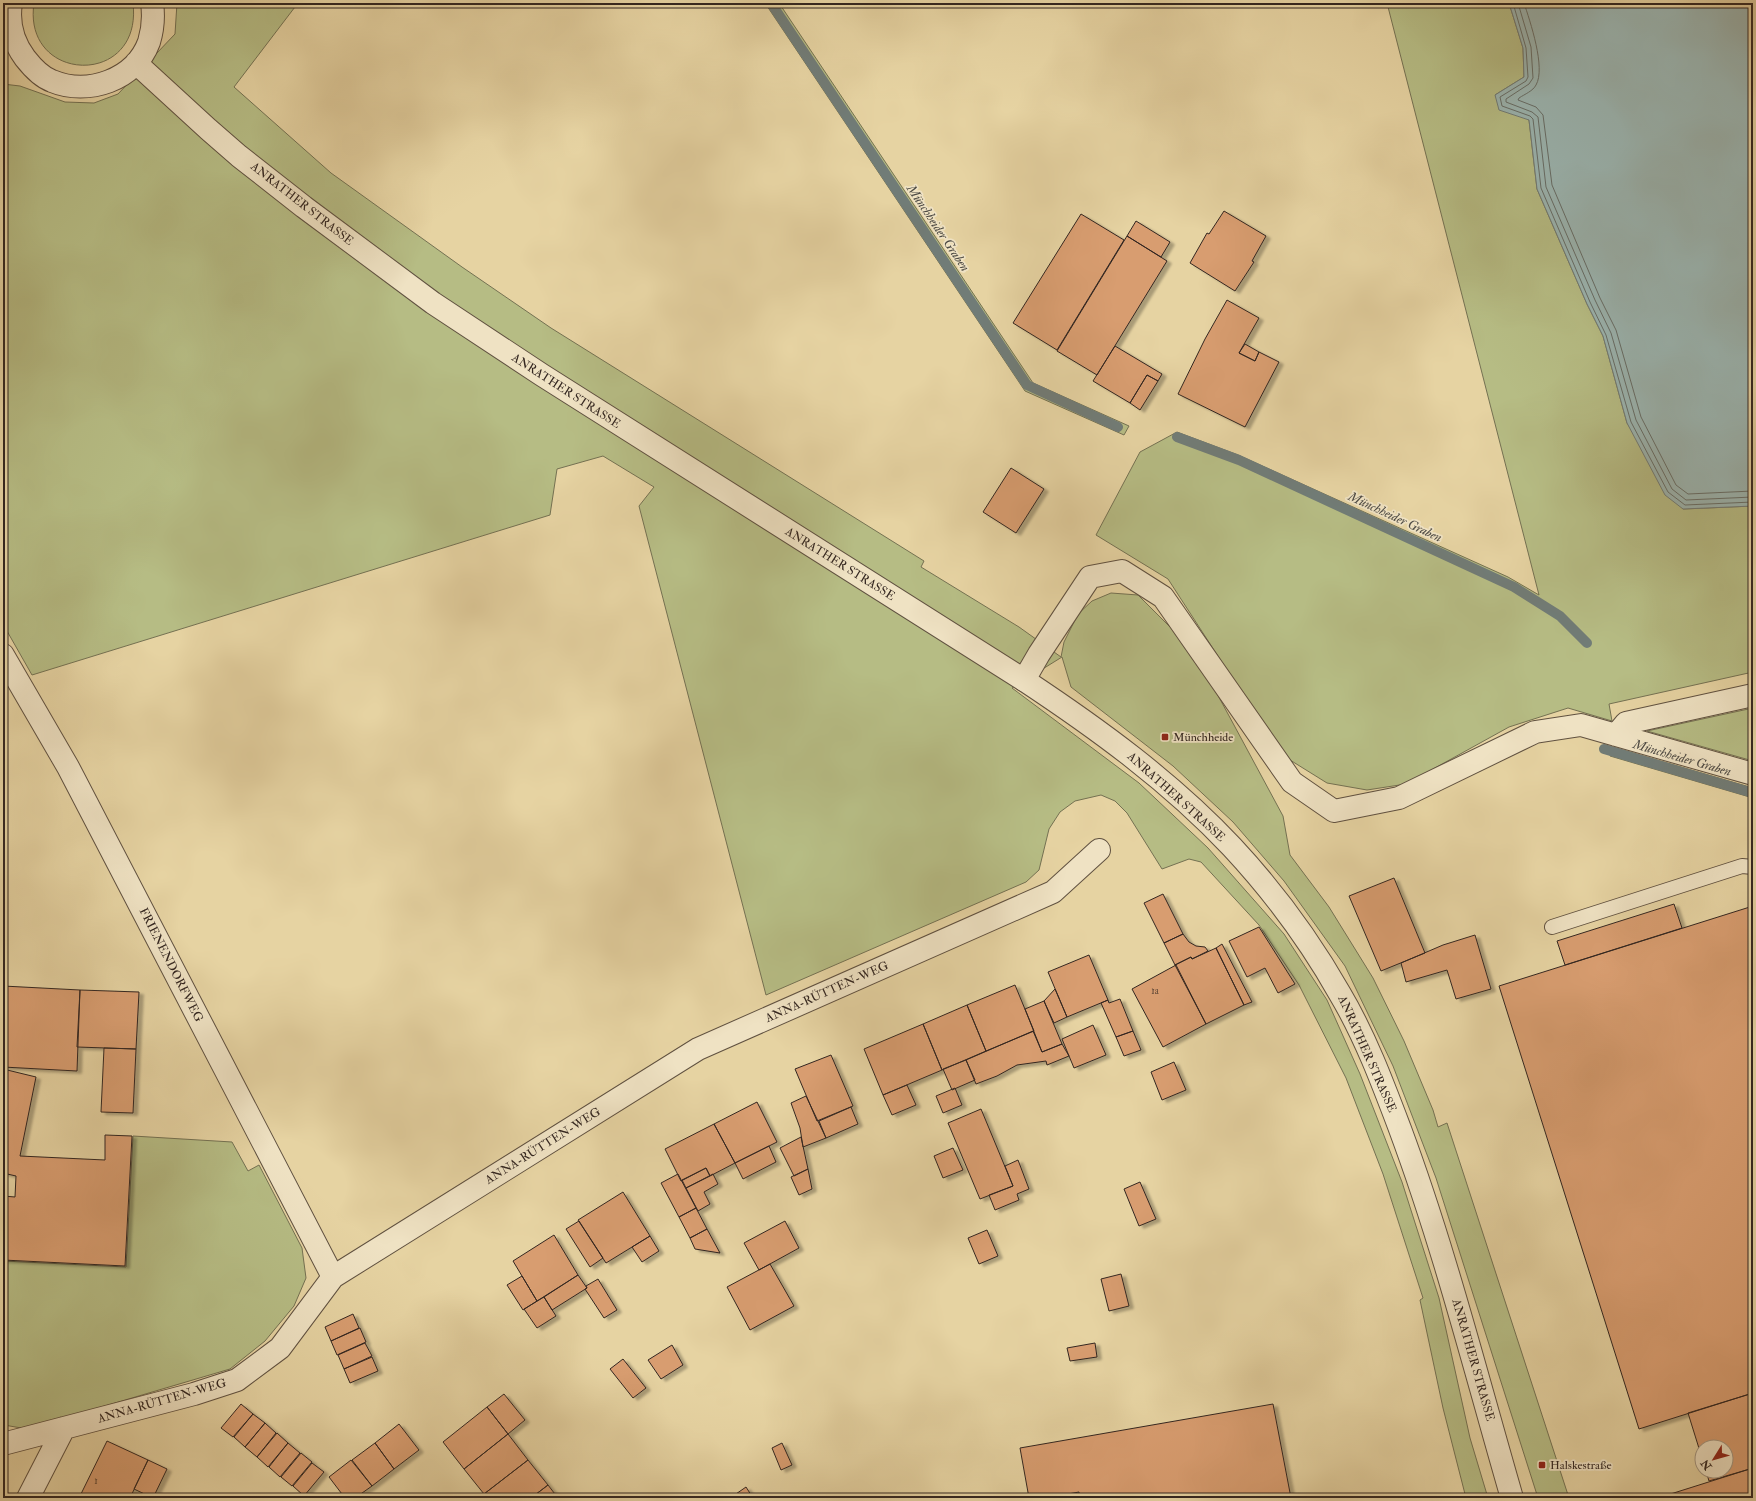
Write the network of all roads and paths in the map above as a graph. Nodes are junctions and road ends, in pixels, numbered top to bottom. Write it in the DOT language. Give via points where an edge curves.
graph roads {
  1 [pos="11,3"];
  2 [pos="152,3"];
  3 [pos="10,52"];
  4 [pos="136,63"];
  5 [pos="3,655"];
  6 [pos="1024,680"];
  7 [pos="1753,696"];
  8 [pos="1616,735"];
  9 [pos="1753,774"];
  10 [pos="1098,850"];
  11 [pos="1753,867"];
  12 [pos="1552,926"];
  13 [pos="333,1277"];
  14 [pos="64,1428"];
  15 [pos="3,1444"];
  16 [pos="28,1498"];
  17 [pos="1512,1498"];
  1 -- 3 [label="street"];
  2 -- 4 [label="street" via="154,20 149,43"];
  3 -- 4 [label="street" via="52,81 74,87 97,86 119,78"];
  4 -- 6 [label="street, ANRATHER STRASSE" via="208,129 272,182 439,307"];
  5 -- 13 [label="street, FRIENENDORFWEG" via="68,767"];
  6 -- 8 [label="street" via="1090,577 1122,571 1163,597 1292,782 1334,811 1399,798 1535,732 1580,725"];
  6 -- 17 [label="street, ANRATHER STRASSE" via="1129,754 1214,828 1250,867 1301,931 1342,995 1390,1102 1423,1191"];
  7 -- 8 [label="street" via="1626,723"];
  8 -- 9 [label="street"];
  10 -- 13 [label="street, ANNA-RÜTTEN-WEG" via="1053,892 698,1049"];
  11 -- 12 [label="lane" via="1742,866"];
  13 -- 14 [label="street, ANNA-RÜTTEN-WEG" via="280,1348 237,1380"];
  14 -- 15 [label="street, ANNA-RÜTTEN-WEG"];
  14 -- 16 [label="street"];
}
